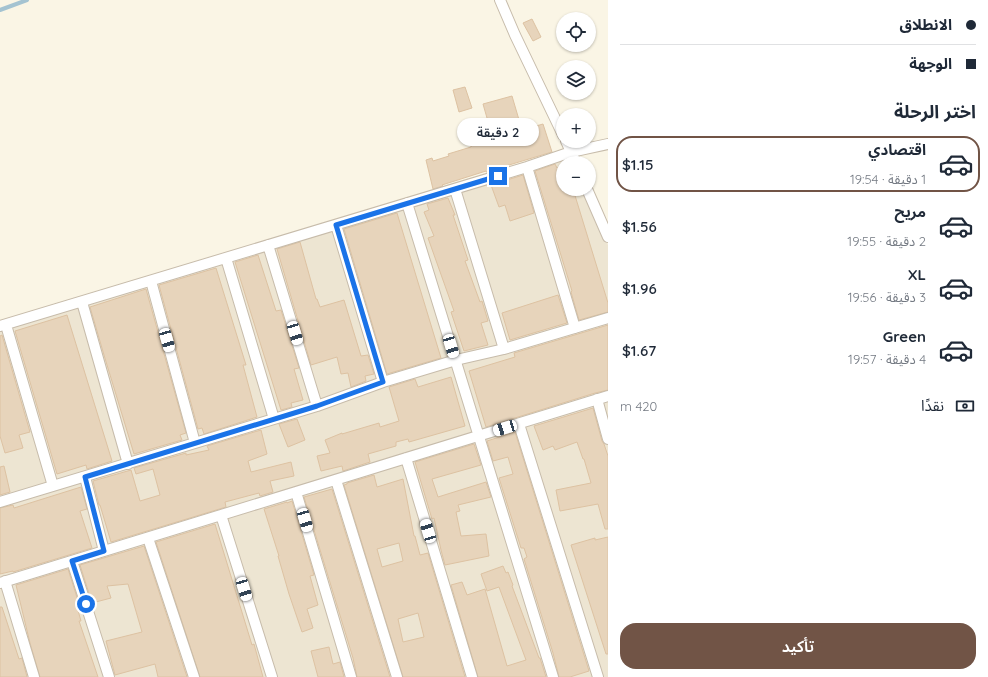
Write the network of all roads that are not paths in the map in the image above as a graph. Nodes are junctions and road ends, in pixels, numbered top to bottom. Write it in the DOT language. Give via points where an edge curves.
graph roads {
  1 [pos="500,0"];
  2 [pos="556,120"];
  3 [pos="608,144"];
  4 [pos="569,148"];
  5 [pos="571,152"];
  6 [pos="573,156"];
  7 [pos="527,167"];
  8 [pos="455,189"];
  9 [pos="590,196"];
  10 [pos="407,203"];
  11 [pos="336,225"];
  12 [pos="608,237"];
  13 [pos="268,245"];
  14 [pos="226,258"];
  15 [pos="151,281"];
  16 [pos="82,302"];
  17 [pos="608,318"];
  18 [pos="3,326"];
  19 [pos="576,328"];
  20 [pos="504,349"];
  21 [pos="456,360"];
  22 [pos="383,382"];
  23 [pos="608,396"];
  24 [pos="597,400"];
  25 [pos="317,406"];
  26 [pos="274,419"];
  27 [pos="519,424"];
  28 [pos="479,436"];
  29 [pos="608,438"];
  30 [pos="196,443"];
  31 [pos="406,458"];
  32 [pos="128,464"];
  33 [pos="85,477"];
  34 [pos="336,480"];
  35 [pos="53,486"];
  36 [pos="296,492"];
  37 [pos="0,502"];
  38 [pos="221,515"];
  39 [pos="148,538"];
  40 [pos="104,551"];
  41 [pos="72,561"];
  42 [pos="3,582"];
  43 [pos="608,673"];
  44 [pos="34,677"];
  45 [pos="109,677"];
  46 [pos="194,677"];
  47 [pos="272,677"];
  48 [pos="351,677"];
  49 [pos="397,677"];
  50 [pos="472,677"];
  51 [pos="553,677"];
  52 [pos="597,677"];
  1 -- 2 [label="street"];
  3 -- 5 [label="street"];
  4 -- 5 [label="street"];
  5 -- 6 [label="street"];
  5 -- 7 [label="street"];
  7 -- 8 [label="street"];
  7 -- 19 [label="street"];
  8 -- 10 [label="street"];
  8 -- 20 [label="street"];
  9 -- 12 [label="street"];
  10 -- 11 [label="street"];
  10 -- 21 [label="street"];
  11 -- 13 [label="street"];
  11 -- 22 [label="street"];
  13 -- 14 [label="street"];
  13 -- 25 [label="street"];
  14 -- 15 [label="street"];
  14 -- 26 [label="street"];
  15 -- 16 [label="street"];
  15 -- 30 [label="street"];
  16 -- 18 [label="street"];
  16 -- 32 [label="street"];
  17 -- 19 [label="street"];
  18 -- 35 [label="street"];
  19 -- 20 [label="street"];
  20 -- 21 [label="street"];
  21 -- 22 [label="street"];
  21 -- 28 [label="street"];
  22 -- 25 [label="street"];
  23 -- 24 [label="street"];
  24 -- 27 [label="street"];
  24 -- 29 [label="street"];
  25 -- 26 [label="street"];
  26 -- 30 [label="street"];
  27 -- 28 [label="street"];
  27 -- 52 [label="street"];
  28 -- 31 [label="street"];
  28 -- 51 [label="street"];
  30 -- 32 [label="street"];
  31 -- 34 [label="street"];
  31 -- 50 [label="street"];
  32 -- 33 [label="street"];
  33 -- 35 [label="street"];
  33 -- 40 [label="street"];
  34 -- 36 [label="street"];
  34 -- 49 [label="street"];
  35 -- 37 [label="street"];
  36 -- 38 [label="street"];
  36 -- 48 [label="street"];
  38 -- 39 [label="street"];
  38 -- 47 [label="street"];
  39 -- 40 [label="street"];
  39 -- 46 [label="street"];
  40 -- 41 [label="street"];
  41 -- 42 [label="street"];
  41 -- 45 [label="street"];
  42 -- 44 [label="street"];
  43 -- 52 [label="street"];
}
